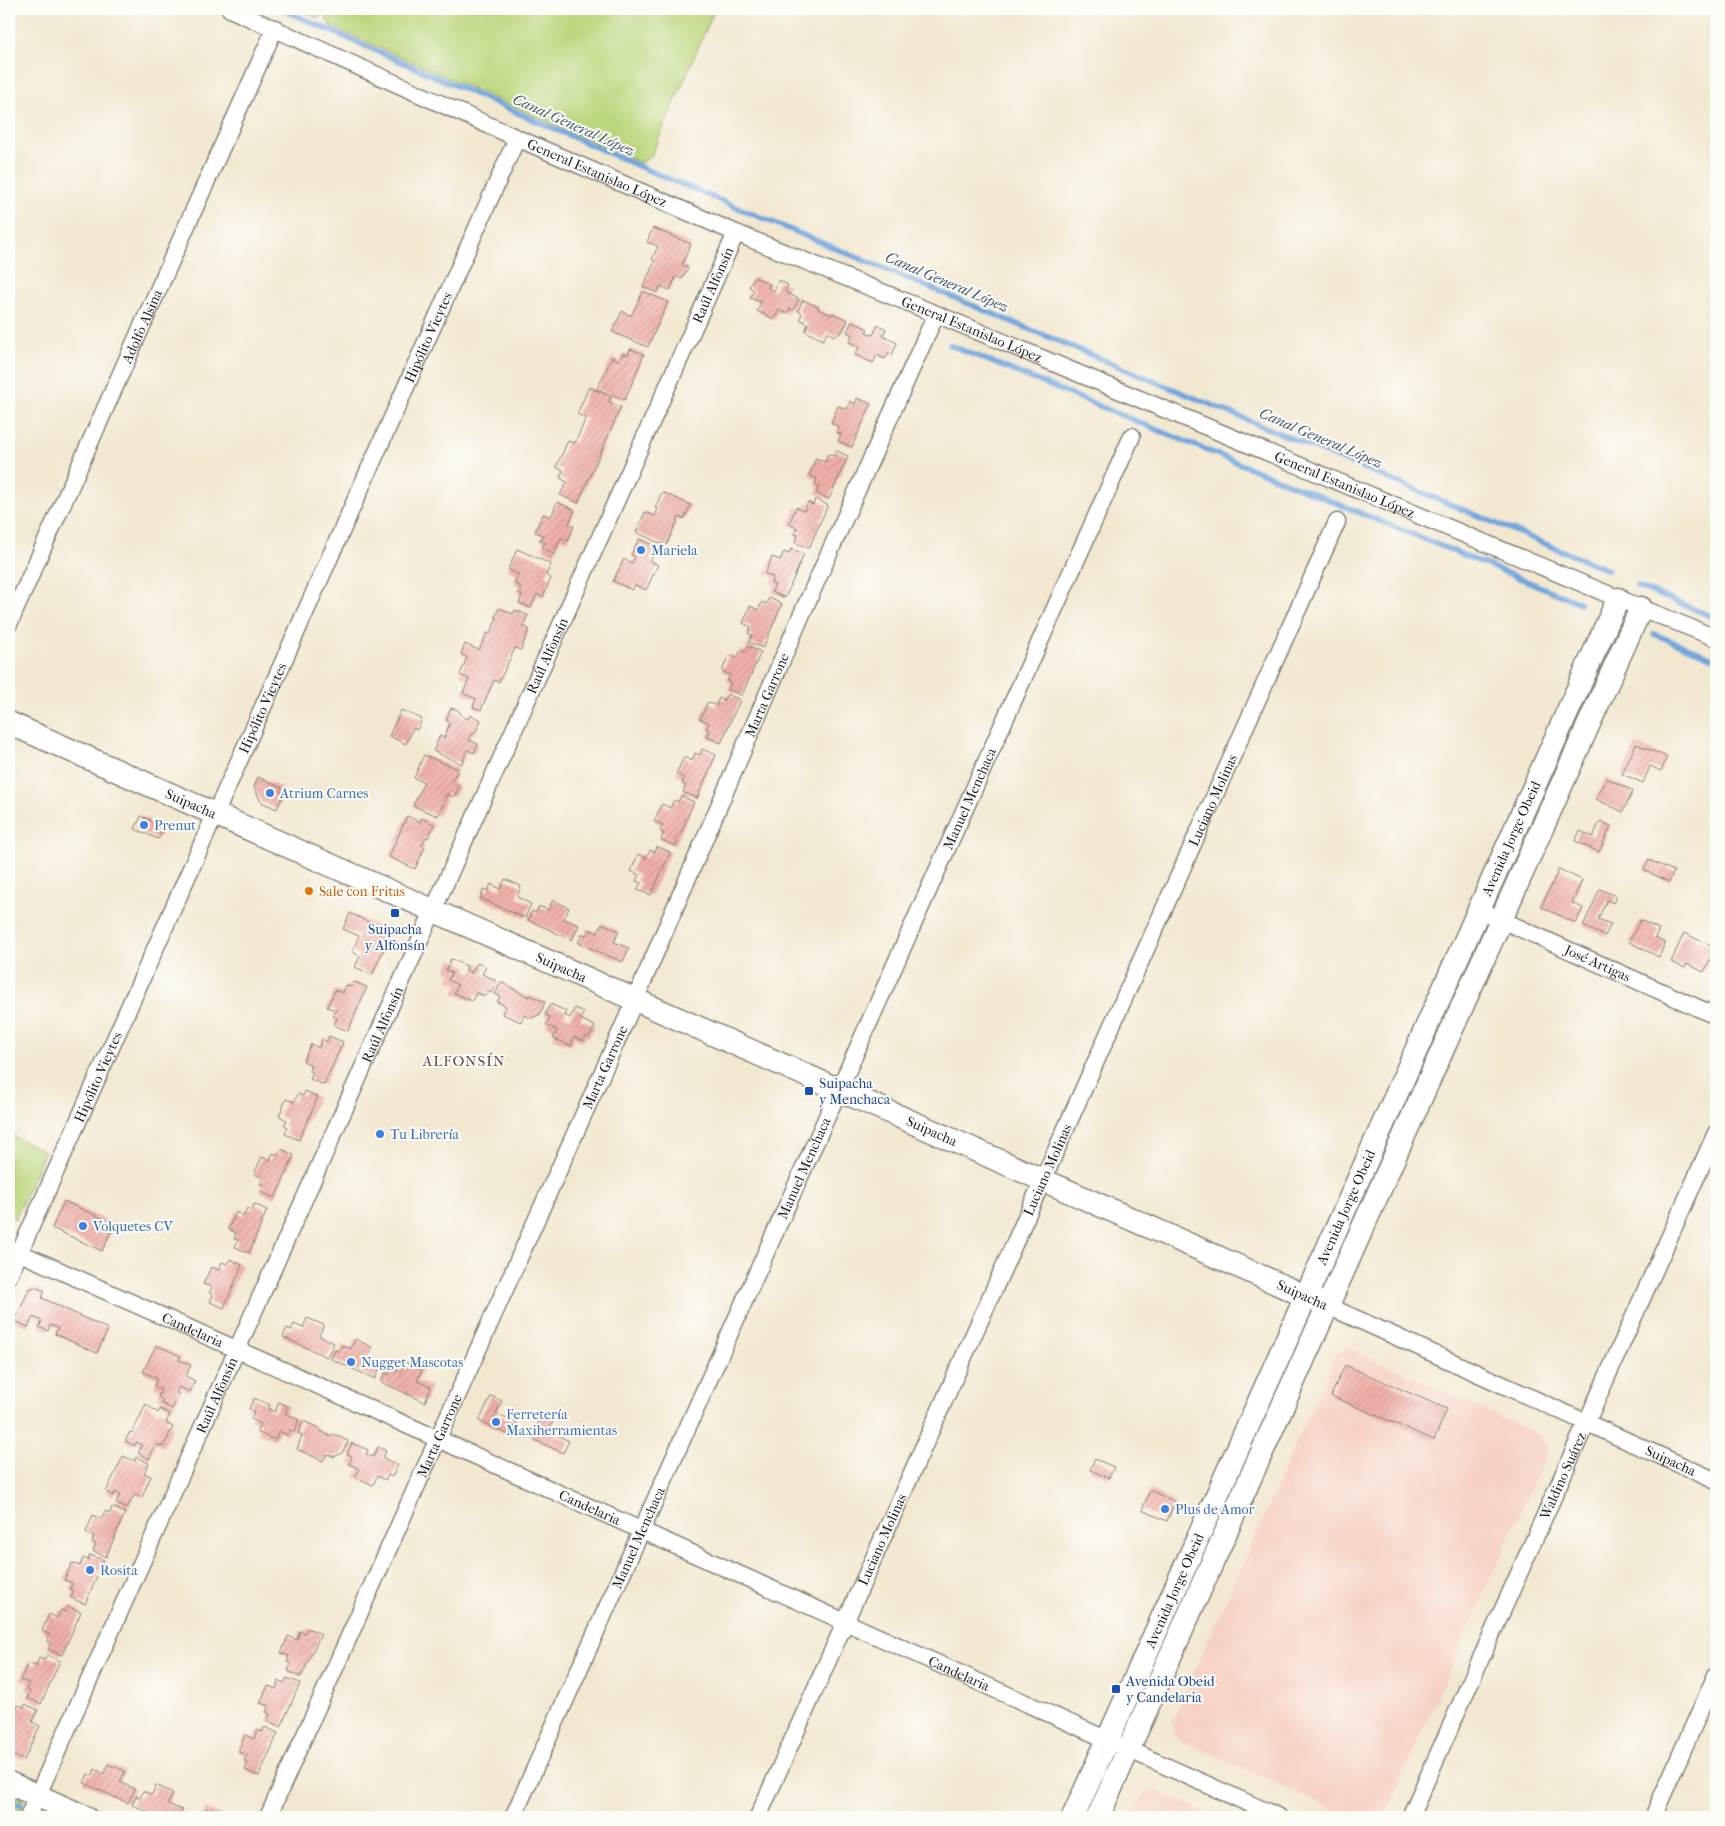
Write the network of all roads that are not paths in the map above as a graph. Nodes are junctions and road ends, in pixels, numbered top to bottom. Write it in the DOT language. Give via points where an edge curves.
graph roads {
  1 [pos="230,9"];
  2 [pos="275,28"];
  3 [pos="517,138"];
  4 [pos="736,233"];
  5 [pos="936,314"];
  6 [pos="1132,436"];
  7 [pos="1337,522"];
  8 [pos="1618,599"];
  9 [pos="1641,608"];
  10 [pos="9,624"];
  11 [pos="1716,638"];
  12 [pos="9,723"];
  13 [pos="216,814"];
  14 [pos="433,910"];
  15 [pos="1479,910"];
  16 [pos="1501,920"];
  17 [pos="635,1000"];
  18 [pos="1716,1016"];
  19 [pos="839,1090"];
  20 [pos="1716,1133"];
  21 [pos="1042,1180"];
  22 [pos="14,1250"];
  23 [pos="9,1276"];
  24 [pos="1306,1296"];
  25 [pos="1328,1306"];
  26 [pos="237,1349"];
  27 [pos="1586,1423"];
  28 [pos="438,1439"];
  29 [pos="1716,1481"];
  30 [pos="642,1530"];
  31 [pos="845,1622"];
  32 [pos="1716,1675"];
  33 [pos="1107,1741"];
  34 [pos="1129,1750"];
  35 [pos="9,1783"];
  36 [pos="37,1796"];
  37 [pos="28,1817"];
  38 [pos="85,1817"];
  39 [pos="268,1817"];
  40 [pos="513,1817"];
  41 [pos="758,1817"];
  42 [pos="1073,1817"];
  43 [pos="1098,1817"];
  44 [pos="1279,1817"];
  45 [pos="1410,1817"];
  46 [pos="1653,1817"];
  1 -- 2 [label="street, General Estanislao López"];
  2 -- 3 [label="street, General Estanislao López"];
  2 -- 10 [label="street, Adolfo Alsina"];
  3 -- 4 [label="street, General Estanislao López"];
  3 -- 13 [label="street, Hipólito Vieytes"];
  4 -- 5 [label="street, General Estanislao López"];
  4 -- 14 [label="street, Raúl Alfonsín"];
  5 -- 8 [label="street, General Estanislao López"];
  5 -- 17 [label="street, Marta Garrone"];
  6 -- 19 [label="street, Manuel Menchaca"];
  7 -- 21 [label="street, Luciano Molinas"];
  8 -- 9 [label="street, General Estanislao López"];
  8 -- 15 [label="main road, Avenida Jorge Obeid"];
  9 -- 11 [label="street, General Estanislao López"];
  9 -- 16 [label="main road, Avenida Jorge Obeid"];
  12 -- 13 [label="main road, Suipacha"];
  13 -- 14 [label="main road, Suipacha"];
  13 -- 22 [label="street, Hipólito Vieytes"];
  14 -- 17 [label="main road, Suipacha"];
  14 -- 26 [label="street, Raúl Alfonsín"];
  15 -- 16 [label="street, José Artigas"];
  15 -- 24 [label="main road, Avenida Jorge Obeid"];
  16 -- 18 [label="street, José Artigas"];
  16 -- 25 [label="main road, Avenida Jorge Obeid"];
  17 -- 19 [label="main road, Suipacha"];
  17 -- 28 [label="street, Marta Garrone"];
  19 -- 21 [label="main road, Suipacha"];
  19 -- 30 [label="street, Manuel Menchaca"];
  20 -- 27 [label="street, Waldino Suárez"];
  21 -- 24 [label="main road, Suipacha"];
  21 -- 31 [label="street, Luciano Molinas"];
  22 -- 23 [label="street, Hipólito Vieytes"];
  22 -- 26 [label="street, Candelaria"];
  24 -- 25 [label="main road, Suipacha"];
  24 -- 33 [label="main road, Avenida Jorge Obeid"];
  25 -- 27 [label="street, Suipacha"];
  25 -- 34 [label="main road, Avenida Jorge Obeid"];
  26 -- 28 [label="street, Candelaria"];
  26 -- 36 [label="street, Raúl Alfonsín"];
  27 -- 29 [label="street, Suipacha"];
  27 -- 45 [label="street, Waldino Suárez"];
  28 -- 30 [label="street, Candelaria"];
  28 -- 39 [label="street, Marta Garrone"];
  30 -- 31 [label="street, Candelaria"];
  30 -- 40 [label="street, Manuel Menchaca"];
  31 -- 33 [label="street, Candelaria"];
  31 -- 41 [label="street, Luciano Molinas"];
  32 -- 46 [label="street"];
  33 -- 34 [label="street, Candelaria"];
  33 -- 42 [label="main road, Avenida Jorge Obeid"];
  34 -- 43 [label="main road, Avenida Jorge Obeid"];
  34 -- 44 [label="street, Candelaria"];
  35 -- 36 [label="main road"];
  36 -- 37 [label="street, Raúl Alfonsín"];
  36 -- 38 [label="main road"];
}
